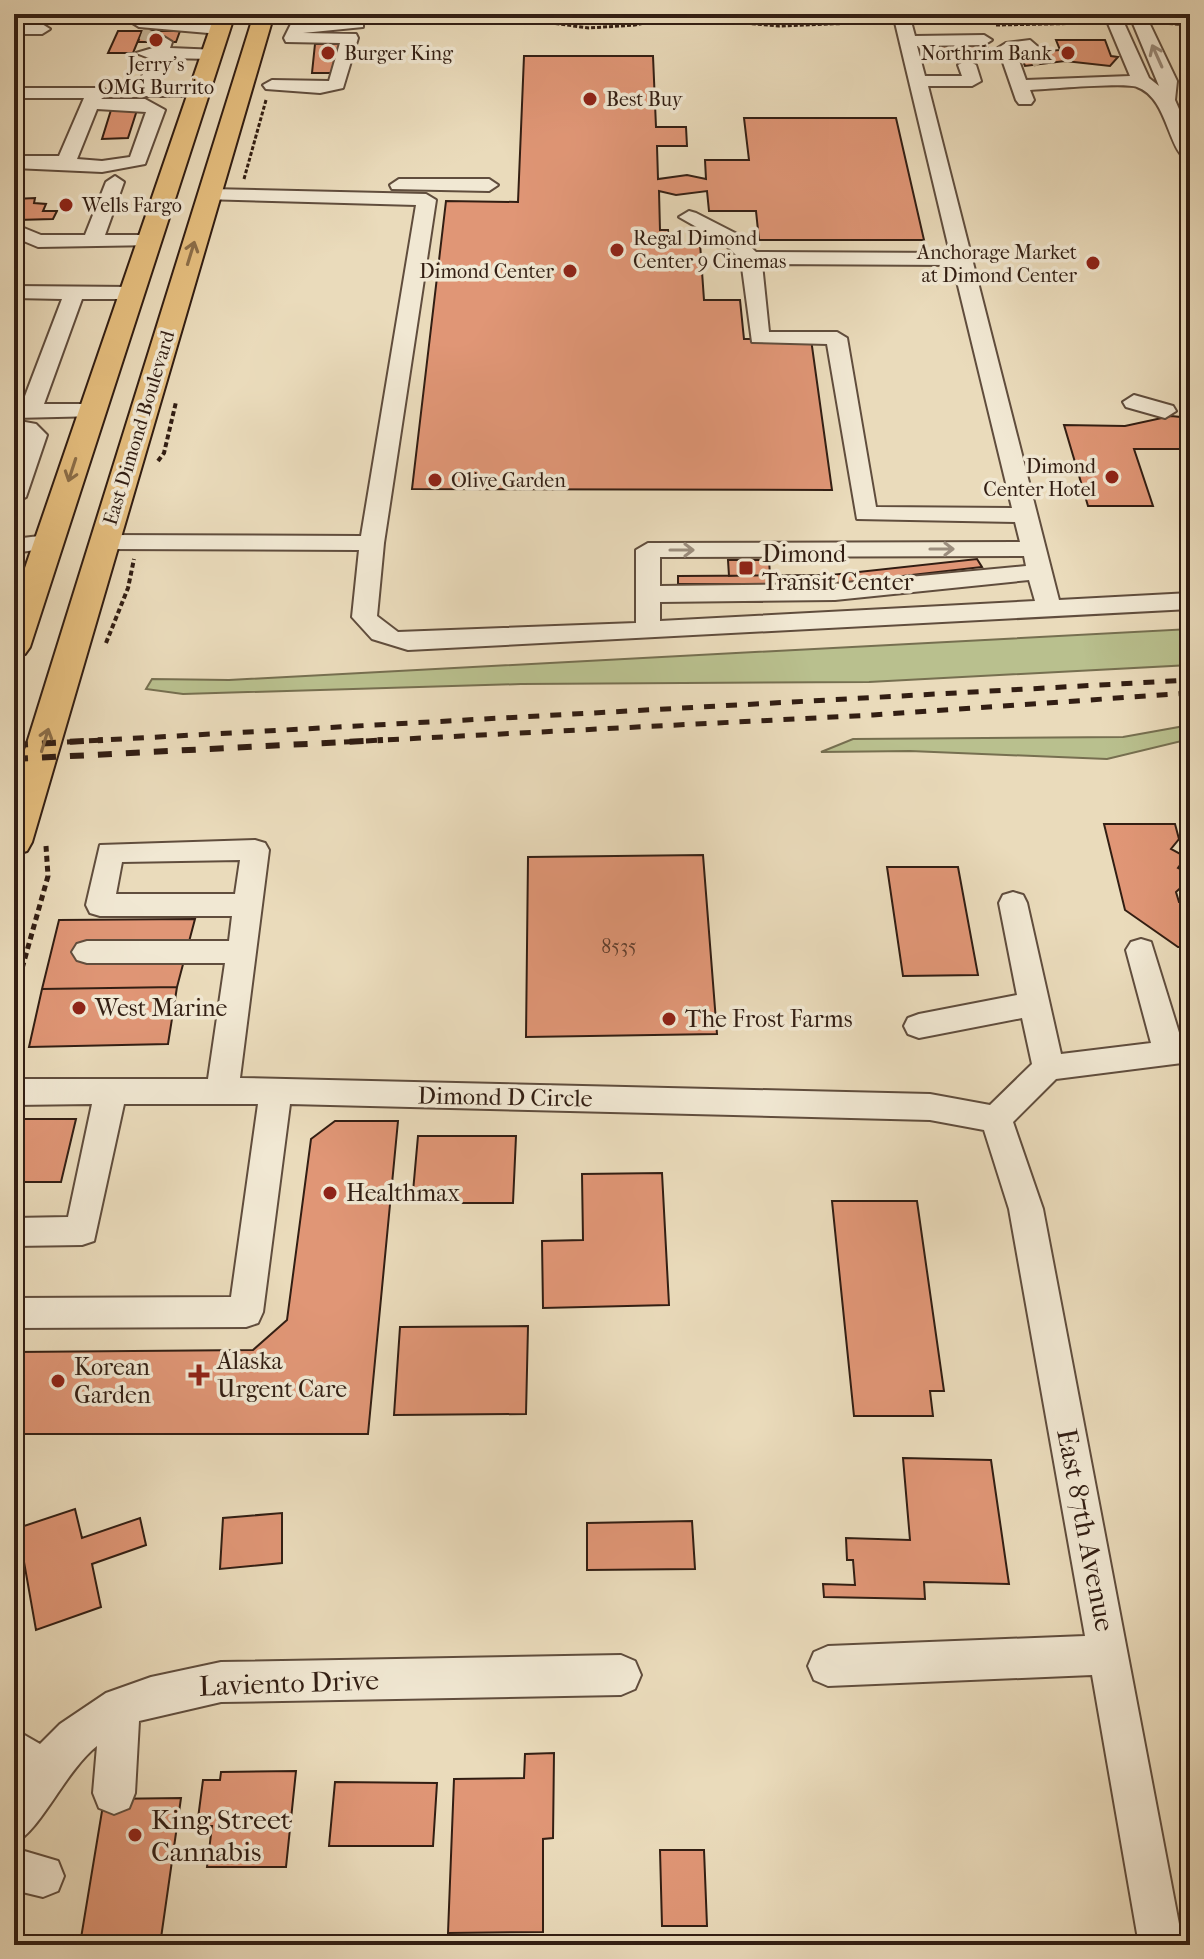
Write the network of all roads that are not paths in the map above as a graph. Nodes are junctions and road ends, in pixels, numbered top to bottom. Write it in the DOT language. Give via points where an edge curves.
graph roads {
  1 [pos="264,14"];
  2 [pos="1137,14"];
  3 [pos="897,18"];
  4 [pos="1110,20"];
  5 [pos="223,21"];
  6 [pos="356,22"];
  7 [pos="14,29"];
  8 [pos="42,29"];
  9 [pos="988,33"];
  10 [pos="162,35"];
  11 [pos="908,41"];
  12 [pos="372,43"];
  13 [pos="212,54"];
  14 [pos="967,65"];
  15 [pos="918,81"];
  16 [pos="1141,81"];
  17 [pos="1070,82"];
  18 [pos="1050,83"];
  19 [pos="242,85"];
  20 [pos="272,85"];
  21 [pos="201,87"];
  22 [pos="145,92"];
  23 [pos="14,93"];
  24 [pos="92,98"];
  25 [pos="1077,100"];
  26 [pos="1166,100"];
  27 [pos="1190,155"];
  28 [pos="14,162"];
  29 [pos="66,162"];
  30 [pos="218,164"];
  31 [pos="115,182"];
  32 [pos="169,182"];
  33 [pos="489,185"];
  34 [pos="209,195"];
  35 [pos="689,217"];
  36 [pos="14,234"];
  37 [pos="93,241"];
  38 [pos="149,241"];
  39 [pos="751,258"];
  40 [pos="962,259"];
  41 [pos="14,292"];
  42 [pos="74,293"];
  43 [pos="132,293"];
  44 [pos="169,325"];
  45 [pos="1134,402"];
  46 [pos="23,411"];
  47 [pos="92,411"];
  48 [pos="1178,411"];
  49 [pos="14,427"];
  50 [pos="14,497"];
  51 [pos="1026,515"];
  52 [pos="48,542"];
  53 [pos="104,542"];
  54 [pos="372,543"];
  55 [pos="14,546"];
  56 [pos="1036,560"];
  57 [pos="648,594"];
  58 [pos="1190,601"];
  59 [pos="1049,610"];
  60 [pos="648,630"];
  61 [pos="14,647"];
  62 [pos="14,842"];
  63 [pos="1013,903"];
  64 [pos="248,905"];
  65 [pos="1141,950"];
  66 [pos="87,952"];
  67 [pos="242,952"];
  68 [pos="1034,1004"];
  69 [pos="919,1026"];
  70 [pos="1179,1051"];
  71 [pos="1048,1068"];
  72 [pos="111,1091"];
  73 [pos="222,1091"];
  74 [pos="276,1091"];
  75 [pos="14,1092"];
  76 [pos="996,1119"];
  77 [pos="14,1232"];
  78 [pos="14,1313"];
  79 [pos="1110,1655"];
  80 [pos="828,1666"];
  81 [pos="621,1675"];
  82 [pos="120,1707"];
  83 [pos="14,1749"];
  84 [pos="45,1775"];
  85 [pos="114,1793"];
  86 [pos="14,1822"];
  87 [pos="1161,1945"];
  1 -- 19 [label="main road, East Dimond Boulevard"];
  26 -- 2 [label="street, one-way" via="1168,81"];
  3 -- 11 [label="street"];
  4 -- 16 [label="street"];
  5 -- 10 [label="street"];
  5 -- 13 [label="main road, East Dimond Boulevard"];
  6 -- 12 [label="street"];
  6 -- 20 [label="street" via="288,52 280,78"];
  6 -- 20 [label="street" via="337,84"];
  7 -- 8 [label="street"];
  9 -- 11 [label="street"];
  10 -- 13 [label="street"];
  10 -- 22 [label="street"];
  11 -- 15 [label="street"];
  13 -- 21 [label="main road, East Dimond Boulevard"];
  14 -- 15 [label="street" via="972,81"];
  15 -- 40 [label="street"];
  16 -- 17 [label="street"];
  16 -- 26 [label="street"];
  17 -- 18 [label="street"];
  17 -- 25 [label="street"];
  18 -- 18 [label="street" via="1030,45 1006,48 1022,93"];
  19 -- 20 [label="street"];
  19 -- 30 [label="main road, East Dimond Boulevard"];
  21 -- 22 [label="street"];
  21 -- 32 [label="main road, East Dimond Boulevard"];
  21 -- 34 [label="main road" via="197,161"];
  22 -- 24 [label="street"];
  23 -- 24 [label="street"];
  24 -- 29 [label="street"];
  24 -- 29 [label="street" via="156,110 138,160 128,165"];
  26 -- 27 [label="street"];
  28 -- 29 [label="street"];
  30 -- 33 [label="street" via="266,185"];
  30 -- 34 [label="main road, East Dimond Boulevard"];
  31 -- 37 [label="street"];
  32 -- 38 [label="main road, East Dimond Boulevard"];
  32 -- 44 [label="main road" via="186,196 165,267"];
  44 -- 34 [label="main road, East Dimond Boulevard, one-way"];
  34 -- 54 [label="street" via="426,200"];
  35 -- 39 [label="street" via="730,238"];
  36 -- 37 [label="street" via="38,241"];
  37 -- 38 [label="street"];
  38 -- 43 [label="main road, East Dimond Boulevard"];
  39 -- 40 [label="street"];
  39 -- 51 [label="street" via="759,338 837,338 865,514"];
  40 -- 51 [label="street"];
  41 -- 42 [label="street"];
  42 -- 43 [label="street"];
  42 -- 46 [label="street"];
  43 -- 47 [label="main road, East Dimond Boulevard"];
  44 -- 53 [label="main road, East Dimond Boulevard"];
  45 -- 48 [label="street"];
  46 -- 47 [label="street"];
  47 -- 52 [label="main road, East Dimond Boulevard, one-way"];
  49 -- 50 [label="street" via="36,435"];
  51 -- 56 [label="street"];
  52 -- 53 [label="main road"];
  52 -- 55 [label="street"];
  52 -- 61 [label="main road, East Dimond Boulevard"];
  53 -- 54 [label="street"];
  62 -- 53 [label="main road, East Dimond Boulevard, one-way"];
  54 -- 60 [label="street" via="364,617 375,632 402,643"];
  56 -- 57 [label="street" via="835,592"];
  57 -- 56 [label="street, one-way" via="648,550"];
  56 -- 59 [label="street"];
  57 -- 60 [label="street"];
  58 -- 59 [label="street"];
  59 -- 60 [label="street"];
  63 -- 68 [label="street"];
  64 -- 64 [label="street" via="255,850 110,852 100,905"];
  64 -- 67 [label="street"];
  65 -- 70 [label="street"];
  66 -- 67 [label="street"];
  67 -- 73 [label="street"];
  68 -- 69 [label="street"];
  68 -- 71 [label="street"];
  70 -- 71 [label="street"];
  71 -- 76 [label="street"];
  72 -- 73 [label="street, Dimond D Circle"];
  72 -- 75 [label="street, Dimond D Circle"];
  72 -- 77 [label="street" via="82,1231"];
  73 -- 74 [label="street, Dimond D Circle"];
  74 -- 76 [label="street, Dimond D Circle" via="930,1107"];
  74 -- 78 [label="street" via="246,1312"];
  76 -- 79 [label="street, East 87th Avenue" via="1026,1209"];
  79 -- 80 [label="street"];
  79 -- 87 [label="street, East 87th Avenue"];
  81 -- 82 [label="street, Laviento Drive" via="221,1682 169,1690"];
  82 -- 84 [label="street, Laviento Drive" via="88,1725"];
  82 -- 85 [label="street"];
  83 -- 84 [label="street"];
  84 -- 86 [label="street, Laviento Drive"];
}
